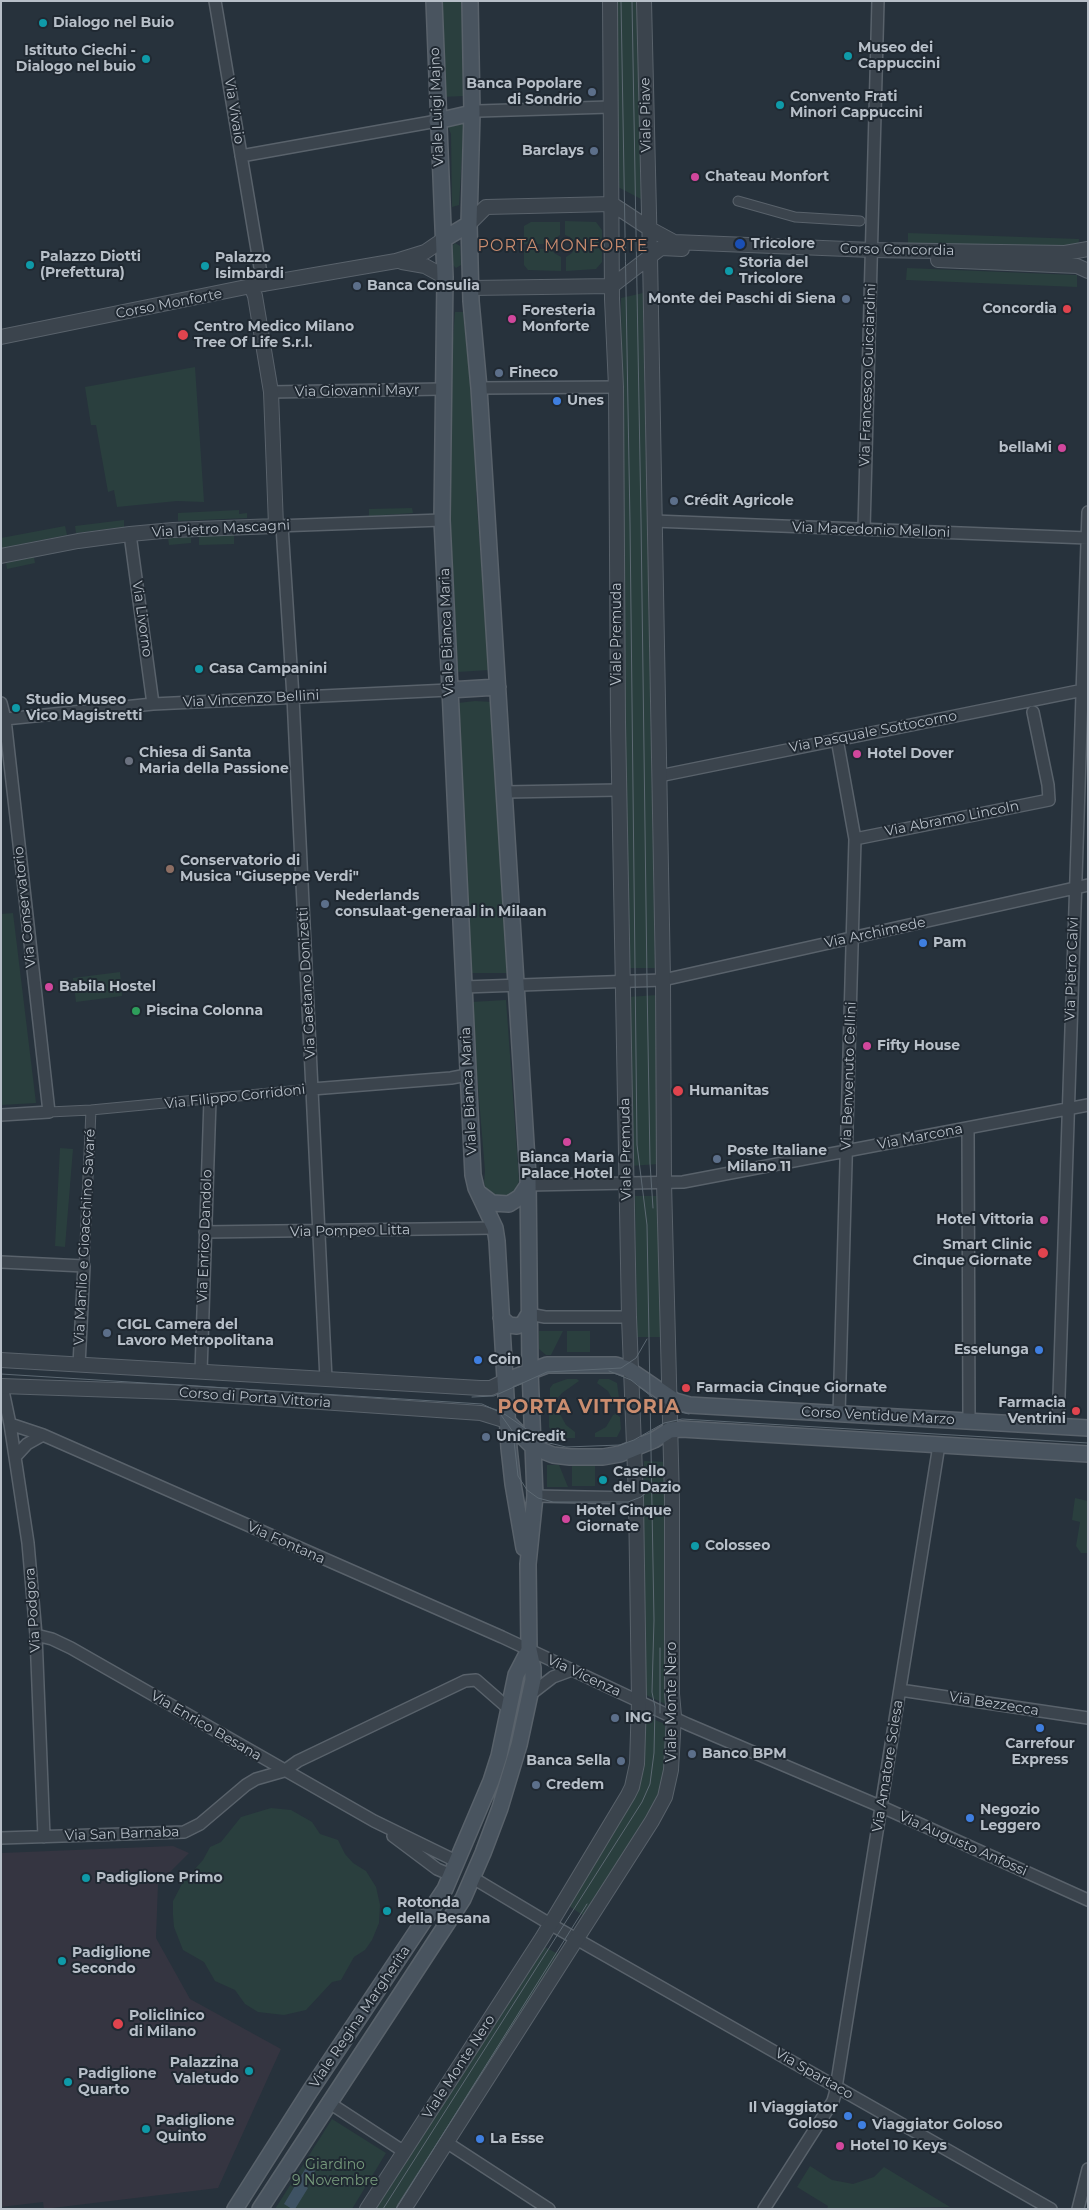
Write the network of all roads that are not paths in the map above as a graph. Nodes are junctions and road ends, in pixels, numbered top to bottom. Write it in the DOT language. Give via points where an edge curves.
graph roads {
  1 [pos="216,1"];
  2 [pos="434,1"];
  3 [pos="470,1"];
  4 [pos="610,1"];
  5 [pos="644,1"];
  6 [pos="878,1"];
  7 [pos="610,108"];
  8 [pos="472,113"];
  9 [pos="437,121"];
  10 [pos="241,156"];
  11 [pos="738,201"];
  12 [pos="612,204"];
  13 [pos="860,221"];
  14 [pos="469,224"];
  15 [pos="650,229"];
  16 [pos="444,238"];
  17 [pos="1088,249"];
  18 [pos="872,254"];
  19 [pos="650,256"];
  20 [pos="396,261"];
  21 [pos="1088,271"];
  22 [pos="445,277"];
  23 [pos="257,286"];
  24 [pos="612,286"];
  25 [pos="471,288"];
  26 [pos="1,337"];
  27 [pos="616,387"];
  28 [pos="480,388"];
  29 [pos="442,389"];
  30 [pos="271,392"];
  31 [pos="1088,512"];
  32 [pos="442,520"];
  33 [pos="654,521"];
  34 [pos="279,526"];
  35 [pos="864,529"];
  36 [pos="130,534"];
  37 [pos="1087,538"];
  38 [pos="1,556"];
  39 [pos="498,688"];
  40 [pos="449,690"];
  41 [pos="1085,690"];
  42 [pos="293,697"];
  43 [pos="1,703"];
  44 [pos="153,704"];
  45 [pos="1033,712"];
  46 [pos="5,720"];
  47 [pos="837,739"];
  48 [pos="659,776"];
  49 [pos="7,779"];
  50 [pos="619,790"];
  51 [pos="505,792"];
  52 [pos="855,838"];
  53 [pos="1088,885"];
  54 [pos="1074,888"];
  55 [pos="853,938"];
  56 [pos="663,980"];
  57 [pos="622,982"];
  58 [pos="515,986"];
  59 [pos="464,987"];
  60 [pos="468,1074"];
  61 [pos="312,1089"];
  62 [pos="210,1100"];
  63 [pos="1088,1105"];
  64 [pos="1068,1109"];
  65 [pos="91,1110"];
  66 [pos="49,1112"];
  67 [pos="1,1114"];
  68 [pos="968,1128"];
  69 [pos="847,1152"];
  70 [pos="664,1182"];
  71 [pos="626,1183"];
  72 [pos="528,1185"];
  73 [pos="479,1193"];
  74 [pos="495,1228"];
  75 [pos="318,1231"];
  76 [pos="205,1232"];
  77 [pos="1,1262"];
  78 [pos="84,1266"];
  79 [pos="529,1314"];
  80 [pos="629,1317"];
  81 [pos="501,1318"];
  82 [pos="1,1360"];
  83 [pos="79,1365"];
  84 [pos="530,1370"];
  85 [pos="631,1371"];
  86 [pos="201,1372"];
  87 [pos="326,1379"];
  88 [pos="505,1381"];
  89 [pos="2,1386"];
  90 [pos="670,1398"];
  91 [pos="839,1414"];
  92 [pos="507,1421"];
  93 [pos="970,1421"];
  94 [pos="10,1424"];
  95 [pos="1058,1426"];
  96 [pos="1088,1428"];
  97 [pos="670,1430"];
  98 [pos="43,1435"];
  99 [pos="939,1445"];
  100 [pos="533,1447"];
  101 [pos="634,1450"];
  102 [pos="1088,1454"];
  103 [pos="15,1457"];
  104 [pos="534,1496"];
  105 [pos="636,1498"];
  106 [pos="518,1516"];
  107 [pos="528,1564"];
  108 [pos="36,1635"];
  109 [pos="528,1650"];
  110 [pos="572,1670"];
  111 [pos="900,1690"];
  112 [pos="531,1694"];
  113 [pos="639,1701"];
  114 [pos="508,1708"];
  115 [pos="674,1716"];
  116 [pos="1088,1718"];
  117 [pos="284,1771"];
  118 [pos="882,1807"];
  119 [pos="44,1837"];
  120 [pos="1,1838"];
  121 [pos="455,1869"];
  122 [pos="473,1878"];
  123 [pos="1088,1900"];
  124 [pos="550,1924"];
  125 [pos="577,1939"];
  126 [pos="837,2087"];
  127 [pos="310,2091"];
  128 [pos="328,2102"];
  129 [pos="446,2142"];
  130 [pos="404,2150"];
  131 [pos="1088,2170"];
  132 [pos="235,2209"];
  133 [pos="260,2209"];
  134 [pos="367,2209"];
  135 [pos="404,2209"];
  136 [pos="549,2209"];
  137 [pos="764,2209"];
  138 [pos="1051,2209"];
  139 [pos="1078,2209"];
  1 -- 10 [label="street, Via Vivaio"];
  2 -- 9 [label="main road, Viale Luigi Majno"];
  3 -- 8 [label="main road"];
  4 -- 7 [label="street"];
  5 -- 15 [label="street, Viale Piave"];
  6 -- 18 [label="street, Via Francesco Guicciardini"];
  7 -- 8 [label="street" via="478,110"];
  7 -- 12 [label="street"];
  8 -- 9 [label="main road"];
  8 -- 14 [label="main road"];
  9 -- 10 [label="street"];
  9 -- 16 [label="main road, Viale Luigi Majno"];
  10 -- 23 [label="street, Via Vivaio" via="252,221"];
  11 -- 13 [label="street, Corso Concordia" via="795,217"];
  12 -- 14 [label="street" via="486,207"];
  12 -- 15 [label="street, Corso Concordia"];
  12 -- 24 [label="street, Viale Premuda"];
  14 -- 16 [label="main road"];
  14 -- 25 [label="main road"];
  15 -- 18 [label="street, Corso Concordia" via="674,242"];
  15 -- 19 [label="street, Viale Piave"];
  16 -- 20 [label="street, Corso Monforte" via="425,252"];
  16 -- 22 [label="main road, Viale Bianca Maria"];
  17 -- 18 [label="street, Corso Concordia" via="1064,253"];
  18 -- 19 [label="street, Corso Concordia" via="661,248"];
  18 -- 21 [label="street, Corso Concordia" via="1077,266"];
  18 -- 35 [label="street, Via Francesco Guicciardini"];
  19 -- 24 [label="street, Corso Concordia"];
  19 -- 33 [label="street, Viale Piave"];
  20 -- 22 [label="street, Corso Monforte" via="425,266"];
  20 -- 23 [label="street, Corso Monforte"];
  22 -- 25 [label="main road"];
  22 -- 29 [label="main road, Viale Bianca Maria"];
  23 -- 26 [label="street, Corso Monforte"];
  23 -- 30 [label="street, Via Gaetano Donizetti" via="255,296"];
  24 -- 25 [label="street"];
  24 -- 27 [label="street, Viale Premuda"];
  25 -- 28 [label="main road"];
  27 -- 28 [label="street"];
  27 -- 50 [label="street, Viale Premuda"];
  28 -- 39 [label="main road"];
  29 -- 30 [label="street, Via Giovanni Mayr"];
  29 -- 32 [label="main road, Viale Bianca Maria"];
  30 -- 34 [label="street, Via Gaetano Donizetti"];
  31 -- 37 [label="street, Via Pietro Calvi"];
  32 -- 34 [label="street, Via Pietro Mascagni"];
  32 -- 40 [label="main road, Viale Bianca Maria"];
  33 -- 35 [label="street, Via Macedonio Melloni"];
  33 -- 48 [label="street"];
  34 -- 36 [label="street, Via Pietro Mascagni"];
  34 -- 42 [label="street, Via Gaetano Donizetti"];
  35 -- 37 [label="street, Via Macedonio Melloni"];
  36 -- 38 [label="street, Via Pietro Mascagni"];
  36 -- 44 [label="street, Via Livorno"];
  37 -- 41 [label="street, Via Pietro Calvi"];
  39 -- 40 [label="main road, Via Vincenzo Bellini"];
  39 -- 51 [label="main road"];
  40 -- 42 [label="street, Via Vincenzo Bellini"];
  40 -- 59 [label="main road, Viale Bianca Maria"];
  41 -- 47 [label="street, Via Pasquale Sottocorno"];
  41 -- 54 [label="street, Via Pietro Calvi"];
  42 -- 44 [label="street, Via Vincenzo Bellini"];
  42 -- 61 [label="street, Via Gaetano Donizetti"];
  43 -- 46 [label="street, Via Conservatorio"];
  44 -- 46 [label="street, Via Vincenzo Bellini"];
  45 -- 52 [label="street, Via Abramo Lincoln" via="1050,800"];
  46 -- 49 [label="street, Via Conservatorio"];
  47 -- 48 [label="street, Via Pasquale Sottocorno"];
  47 -- 52 [label="street, Via Benvenuto Cellini"];
  48 -- 56 [label="street"];
  49 -- 66 [label="street, Via Conservatorio"];
  50 -- 51 [label="street"];
  50 -- 57 [label="street, Viale Premuda"];
  51 -- 58 [label="main road"];
  52 -- 55 [label="street, Via Benvenuto Cellini"];
  53 -- 54 [label="street, Via Archimede"];
  54 -- 55 [label="street, Via Archimede"];
  54 -- 64 [label="street, Via Pietro Calvi"];
  55 -- 56 [label="street, Via Archimede"];
  55 -- 69 [label="street, Via Benvenuto Cellini"];
  56 -- 57 [label="street"];
  56 -- 70 [label="street"];
  57 -- 58 [label="street"];
  57 -- 71 [label="street, Viale Premuda"];
  58 -- 59 [label="street"];
  58 -- 72 [label="main road"];
  59 -- 60 [label="main road, Viale Bianca Maria"];
  60 -- 61 [label="street, Via Filippo Corridoni"];
  60 -- 73 [label="main road, Viale Bianca Maria" via="473,1175"];
  61 -- 62 [label="street, Via Filippo Corridoni"];
  61 -- 75 [label="street, Via Gaetano Donizetti"];
  62 -- 65 [label="street, Via Filippo Corridoni"];
  62 -- 76 [label="street, Via Enrico Dandolo"];
  63 -- 64 [label="street, Via Marcona"];
  64 -- 68 [label="street, Via Marcona"];
  64 -- 95 [label="street, Via Pietro Calvi"];
  65 -- 66 [label="street, Via Filippo Corridoni"];
  65 -- 78 [label="street, Via Manlio e Gioacchino Savaré"];
  66 -- 67 [label="street, Via Filippo Corridoni"];
  68 -- 69 [label="street, Via Marcona"];
  68 -- 93 [label="street"];
  69 -- 70 [label="street, Via Marcona" via="683,1182"];
  69 -- 91 [label="street, Via Benvenuto Cellini"];
  70 -- 71 [label="street, Via Marcona"];
  70 -- 90 [label="street, Viale Monte Nero"];
  71 -- 72 [label="street, Via Marcona"];
  71 -- 80 [label="street, Viale Premuda"];
  72 -- 73 [label="main road" via="520,1197 509,1204 492,1203"];
  72 -- 79 [label="main road"];
  73 -- 74 [label="main road, Viale Bianca Maria"];
  74 -- 75 [label="street, Via Pompeo Litta"];
  74 -- 81 [label="main road, Viale Bianca Maria"];
  75 -- 76 [label="street, Via Pompeo Litta"];
  75 -- 87 [label="street, Via Gaetano Donizetti"];
  76 -- 86 [label="street, Via Enrico Dandolo"];
  77 -- 78 [label="street"];
  78 -- 83 [label="street, Via Manlio e Gioacchino Savaré"];
  79 -- 80 [label="street" via="545,1317"];
  79 -- 81 [label="main road" via="523,1324 517,1326 509,1325"];
  79 -- 84 [label="main road"];
  80 -- 85 [label="street, Viale Premuda"];
  81 -- 88 [label="main road, Viale Bianca Maria"];
  82 -- 83 [label="street, Corso di Porta Vittoria"];
  83 -- 86 [label="street, Corso di Porta Vittoria"];
  84 -- 85 [label="main road" via="553,1364 603,1364"];
  84 -- 88 [label="main road"];
  84 -- 100 [label="main road"];
  85 -- 90 [label="main road, Corso Ventidue Marzo"];
  85 -- 101 [label="street"];
  86 -- 87 [label="street, Corso di Porta Vittoria"];
  87 -- 88 [label="street, Corso di Porta Vittoria" via="480,1388 491,1388"];
  88 -- 92 [label="main road, Viale Bianca Maria"];
  89 -- 92 [label="street, Corso di Porta Vittoria" via="175,1392 472,1412"];
  89 -- 94 [label="street, Via Podgora"];
  90 -- 91 [label="main road, Corso Ventidue Marzo" via="689,1405"];
  90 -- 97 [label="street, Viale Monte Nero"];
  91 -- 93 [label="main road, Corso Ventidue Marzo"];
  92 -- 100 [label="main road"];
  92 -- 106 [label="main road, Viale Bianca Maria"];
  93 -- 95 [label="main road, Corso Ventidue Marzo"];
  94 -- 98 [label="street, Via Fontana"];
  94 -- 103 [label="street, Via Podgora"];
  95 -- 96 [label="main road, Corso Ventidue Marzo"];
  97 -- 99 [label="main road, Corso Ventidue Marzo"];
  97 -- 101 [label="main road"];
  97 -- 115 [label="street, Viale Monte Nero"];
  98 -- 103 [label="street" via="27,1444"];
  98 -- 109 [label="street, Via Fontana"];
  99 -- 102 [label="main road, Corso Ventidue Marzo"];
  99 -- 111 [label="street, Via Amatore Sciesa"];
  100 -- 101 [label="main road" via="553,1455 570,1457 613,1456"];
  100 -- 104 [label="main road"];
  101 -- 105 [label="street, Viale Monte Nero"];
  103 -- 108 [label="street, Via Podgora" via="28,1543"];
  104 -- 105 [label="street"];
  104 -- 106 [label="main road"];
  104 -- 107 [label="main road"];
  105 -- 113 [label="street, Viale Monte Nero"];
  106 -- 107 [label="main road, Viale Bianca Maria"];
  107 -- 109 [label="main road, Viale Regina Margherita"];
  108 -- 117 [label="street, Via Enrico Besana" via="70,1648"];
  108 -- 119 [label="street, Via Podgora"];
  109 -- 110 [label="street, Via Vicenza"];
  109 -- 112 [label="main road, Viale Regina Margherita" via="533,1668"];
  109 -- 114 [label="main road, Viale Regina Margherita" via="518,1669"];
  110 -- 112 [label="street" via="553,1677"];
  110 -- 113 [label="street, Via Vicenza"];
  111 -- 116 [label="street, Via Bezzecca"];
  111 -- 118 [label="street, Via Amatore Sciesa"];
  112 -- 122 [label="main road, Viale Regina Margherita" via="520,1745 503,1799"];
  113 -- 115 [label="street, Via Vicenza"];
  113 -- 124 [label="street, Viale Monte Nero" via="638,1764 632,1787"];
  114 -- 117 [label="street, Via San Barnaba" via="476,1680 465,1681 298,1760"];
  114 -- 121 [label="main road, Viale Regina Margherita" via="497,1764"];
  115 -- 118 [label="street, Via Augusto Anfossi"];
  115 -- 125 [label="street, Viale Monte Nero" via="671,1770 665,1797"];
  117 -- 119 [label="street, Via San Barnaba" via="246,1785 200,1824 184,1832"];
  117 -- 121 [label="street, Via Enrico Besana"];
  118 -- 123 [label="street, Via Augusto Anfossi"];
  118 -- 126 [label="street, Via Amatore Sciesa"];
  119 -- 120 [label="street, Via San Barnaba"];
  121 -- 122 [label="main road" via="468,1869"];
  121 -- 127 [label="main road, Viale Regina Margherita" via="436,1904"];
  122 -- 124 [label="street"];
  122 -- 128 [label="main road, Viale Regina Margherita" via="463,1899"];
  124 -- 125 [label="street"];
  124 -- 130 [label="street, Viale Monte Nero"];
  125 -- 126 [label="street, Via Spartaco"];
  125 -- 129 [label="street, Viale Monte Nero"];
  126 -- 137 [label="street, Via Amatore Sciesa" via="833,2102"];
  126 -- 138 [label="street, Via Spartaco"];
  127 -- 128 [label="main road"];
  127 -- 132 [label="main road, Viale Regina Margherita"];
  128 -- 130 [label="street"];
  128 -- 133 [label="main road, Viale Regina Margherita"];
  129 -- 135 [label="street, Viale Monte Nero"];
  129 -- 136 [label="street"];
  130 -- 134 [label="street, Viale Monte Nero"];
  131 -- 139 [label="street"];
}
